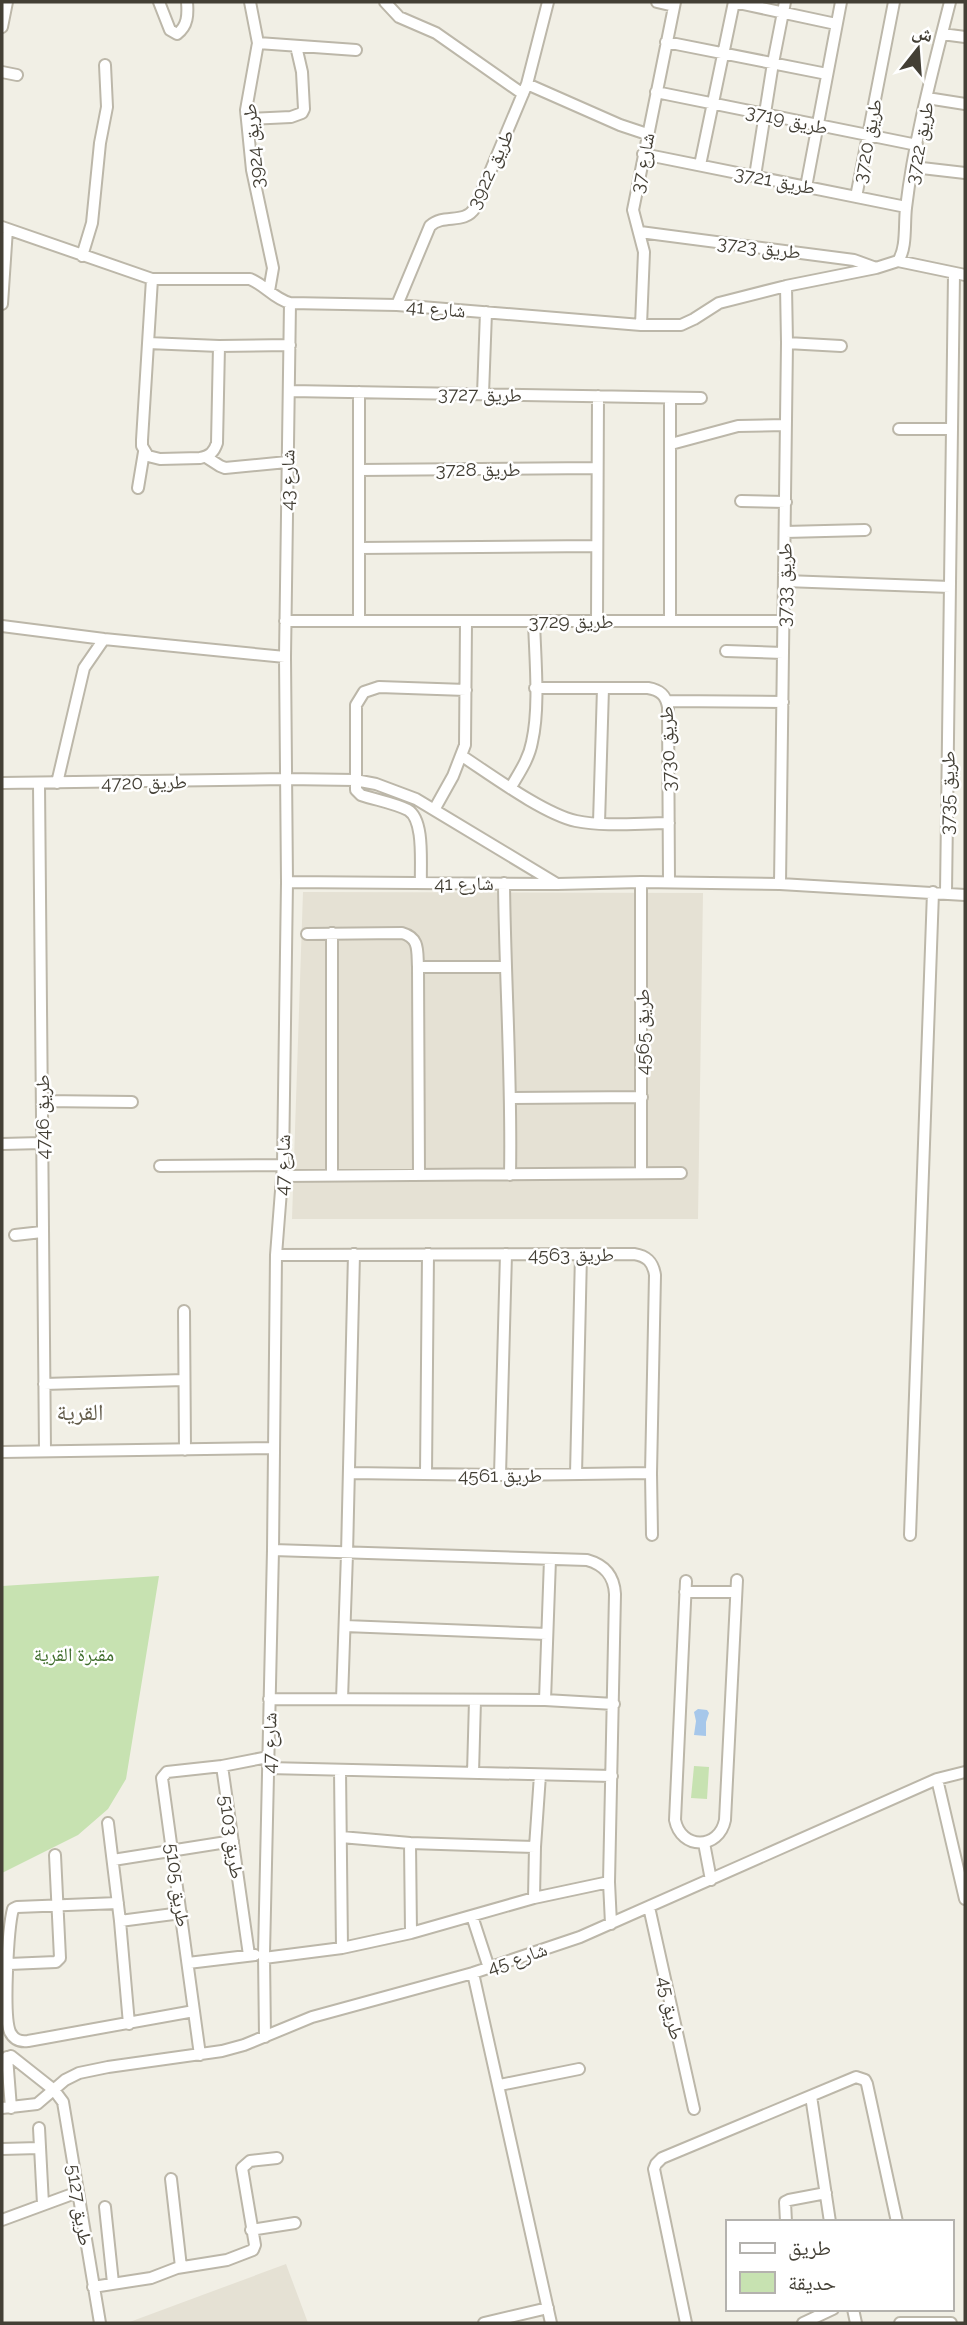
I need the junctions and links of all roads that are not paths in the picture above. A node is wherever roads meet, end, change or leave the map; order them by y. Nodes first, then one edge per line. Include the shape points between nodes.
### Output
1 (7, 2) edge
2 (159, 2) edge
3 (187, 2) edge
4 (250, 2) edge
5 (385, 2) edge
6 (548, 2) edge
7 (657, 2) edge
8 (734, 2) edge
9 (841, 2) edge
10 (894, 2) edge
11 (950, 2) edge
12 (675, 4) edge
13 (784, 7) edge
14 (836, 24) junction
15 (2, 27) edge
16 (942, 34) junction
17 (965, 37) edge
18 (666, 42) junction
19 (258, 43) junction
20 (296, 46) junction
21 (356, 50) dead end
22 (723, 53) junction
23 (772, 63) junction
24 (105, 65) dead end
25 (2, 72) edge
26 (827, 74) junction
27 (17, 75) dead end
28 (525, 89) junction
29 (656, 92) junction
30 (927, 98) junction
31 (712, 104) junction
32 (965, 104) edge
33 (764, 114) junction
34 (247, 119) junction
35 (818, 125) junction
36 (647, 134) junction
37 (868, 135) junction
38 (918, 145) junction
39 (643, 154) junction
40 (700, 165) junction
41 (913, 167) junction
42 (965, 173) edge
43 (755, 176) junction
44 (806, 187) junction
45 (856, 197) junction
46 (906, 207) junction
47 (4, 228) edge
48 (639, 232) junction
49 (82, 256) junction
50 (898, 261) junction
51 (4, 266) edge
52 (876, 268) junction
53 (960, 274) edge
54 (152, 279) junction
55 (786, 286) junction
56 (269, 291) junction
57 (290, 303) junction
58 (2, 304) edge
59 (397, 305) junction
60 (486, 312) junction
61 (641, 325) junction
62 (148, 343) junction
63 (787, 343) junction
64 (290, 345) junction
65 (219, 346) junction
66 (841, 346) dead end
67 (290, 391) junction
68 (359, 392) junction
69 (483, 394) junction
70 (598, 396) junction
71 (670, 398) junction
72 (701, 398) dead end
73 (952, 405) junction
74 (965, 405) edge
75 (786, 425) junction
76 (899, 429) dead end
77 (952, 433) junction
78 (965, 438) edge
79 (671, 444) junction
80 (144, 452) junction
81 (206, 457) junction
82 (287, 462) junction
83 (597, 468) junction
84 (359, 470) junction
85 (138, 488) dead end
86 (741, 501) dead end
87 (786, 502) junction
88 (865, 530) dead end
89 (785, 532) junction
90 (596, 546) junction
91 (359, 548) junction
92 (785, 581) junction
93 (950, 587) junction
94 (285, 621) junction
95 (359, 621) junction
96 (466, 621) junction
97 (534, 621) junction
98 (597, 621) junction
99 (670, 621) junction
100 (784, 621) junction
101 (2, 626) edge
102 (104, 639) junction
103 (726, 651) dead end
104 (783, 653) junction
105 (285, 657) junction
106 (535, 688) junction
107 (603, 688) junction
108 (466, 690) junction
109 (667, 701) junction
110 (783, 702) junction
111 (462, 756) junction
112 (286, 779) junction
113 (355, 780) junction
114 (2, 783) edge
115 (39, 783) junction
116 (57, 783) junction
117 (511, 787) junction
118 (434, 810) junction
119 (599, 823) junction
120 (669, 824) junction
121 (669, 881) junction
122 (287, 882) junction
123 (421, 883) junction
124 (504, 883) junction
125 (557, 884) junction
126 (780, 884) junction
127 (641, 886) junction
128 (933, 892) junction
129 (946, 894) junction
130 (965, 895) edge
131 (332, 933) junction
132 (307, 934) dead end
133 (418, 967) junction
134 (505, 967) junction
135 (642, 1097) junction
136 (511, 1098) junction
137 (42, 1101) junction
138 (132, 1102) dead end
139 (42, 1143) junction
140 (2, 1144) edge
141 (160, 1166) dead end
142 (283, 1170) junction
143 (641, 1173) junction
144 (681, 1173) dead end
145 (332, 1175) junction
146 (419, 1175) junction
147 (510, 1175) junction
148 (42, 1231) junction
149 (15, 1235) dead end
150 (354, 1254) junction
151 (428, 1254) junction
152 (506, 1254) junction
153 (581, 1254) junction
154 (276, 1255) junction
155 (184, 1311) dead end
156 (184, 1380) junction
157 (44, 1384) junction
158 (275, 1448) junction
159 (185, 1450) junction
160 (45, 1451) junction
161 (2, 1452) edge
162 (651, 1473) junction
163 (349, 1474) junction
164 (426, 1474) junction
165 (576, 1474) junction
166 (500, 1475) junction
167 (652, 1535) dead end
168 (910, 1535) dead end
169 (273, 1550) junction
170 (347, 1554) junction
171 (550, 1559) junction
172 (345, 1626) junction
173 (547, 1634) junction
174 (270, 1699) junction
175 (342, 1699) junction
176 (475, 1700) junction
177 (545, 1700) junction
178 (614, 1704) junction
179 (268, 1763) junction
180 (222, 1766) junction
181 (340, 1770) junction
182 (965, 1772) edge
183 (472, 1773) junction
184 (540, 1775) junction
185 (612, 1776) junction
186 (937, 1779) junction
187 (107, 1823) dead end
188 (341, 1837) junction
189 (233, 1841) junction
190 (410, 1843) junction
191 (704, 1843) junction
192 (535, 1847) junction
193 (173, 1850) junction
194 (55, 1855) dead end
195 (113, 1860) junction
196 (961, 1860) edge
197 (711, 1880) junction
198 (609, 1882) junction
199 (534, 1898) junction
200 (965, 1899) edge
201 (118, 1903) junction
202 (58, 1905) junction
203 (649, 1908) junction
204 (181, 1913) junction
205 (472, 1916) junction
206 (120, 1921) junction
207 (611, 1924) junction
208 (411, 1933) junction
209 (342, 1948) junction
210 (249, 1955) junction
211 (264, 1956) junction
212 (188, 1963) junction
213 (9, 1964) junction
214 (489, 1968) junction
215 (473, 1973) junction
216 (194, 2011) junction
217 (5, 2015) edge
218 (129, 2024) junction
219 (265, 2037) junction
220 (22, 2042) junction
221 (6, 2056) edge
222 (200, 2056) junction
223 (579, 2069) dead end
224 (500, 2085) junction
225 (54, 2090) junction
226 (811, 2096) junction
227 (6, 2108) edge
228 (694, 2109) dead end
229 (39, 2128) dead end
230 (39, 2148) junction
231 (2, 2149) edge
232 (277, 2158) dead end
233 (171, 2179) dead end
234 (78, 2192) junction
235 (826, 2193) junction
236 (43, 2204) junction
237 (105, 2207) dead end
238 (2, 2220) edge
239 (786, 2220) edge
240 (831, 2220) edge
241 (897, 2220) edge
242 (295, 2223) dead end
243 (251, 2230) junction
244 (181, 2267) junction
245 (113, 2283) junction
246 (93, 2287) junction
247 (548, 2308) junction
248 (827, 2311) edge
249 (810, 2317) edge
250 (100, 2323) edge
251 (484, 2323) edge
252 (551, 2323) edge
253 (686, 2323) edge
254 (900, 2323) edge
255 (951, 2323) edge

1 - 15 street
2 - 3 street via 170,30 177,34 187,20
4 - 19 street, طريق 3924
5 - 28 street via 399,17 436,33
6 - 28 street, طريق 3922
7 - 12 street
8 - 13 street
8 - 22 street
9 - 14 street
10 - 37 street, طريق 3720
11 - 16 street, طريق 3722
12 - 18 street, شارع 37
13 - 14 street
13 - 23 street
14 - 26 street
16 - 17 street
16 - 30 street, طريق 3722
18 - 22 street
18 - 29 street, شارع 37
19 - 20 street
19 - 34 street, طريق 3924
20 - 21 street
20 - 34 street via 302,72 302,113
22 - 23 street
22 - 31 street
23 - 26 street
23 - 33 street
24 - 49 street via 107,107 92,223
25 - 27 street
26 - 35 street
28 - 36 street
28 - 59 street, طريق 3922 via 472,212 430,226
29 - 31 street, طريق 3719
29 - 36 street, شارع 37
30 - 32 street
30 - 38 street, طريق 3722
31 - 33 street, طريق 3719
31 - 40 street
33 - 35 street, طريق 3719
33 - 43 street
34 - 56 street, طريق 3924 via 252,170 273,268
35 - 37 street, طريق 3719
35 - 44 street
36 - 39 street, شارع 37
37 - 38 street, طريق 3719
37 - 45 street, طريق 3720
38 - 41 street, طريق 3722
39 - 40 street, طريق 3721
39 - 48 street, شارع 37 via 633,210
40 - 43 street, طريق 3721
41 - 42 street
41 - 46 street, طريق 3722
43 - 44 street, طريق 3721
44 - 45 street, طريق 3721
45 - 46 street, طريق 3721
46 - 50 street, طريق 3722
47 - 49 street, شارع 41
47 - 51 street
48 - 52 street, طريق 3723 via 854,260
48 - 61 street, شارع 37 via 644,252
49 - 54 street, شارع 41
50 - 52 street
50 - 53 street
51 - 58 street
52 - 55 street, شارع 41
53 - 73 street, طريق 3735
54 - 56 street, شارع 41 via 243,278
54 - 62 street
55 - 61 street, شارع 41 via 719,303 681,325
55 - 63 street, طريق 3733
56 - 57 street, شارع 41
57 - 59 street, شارع 41
57 - 64 street, شارع 43
59 - 60 street, شارع 41
60 - 61 street, شارع 41
60 - 69 street
62 - 65 street
62 - 80 street
63 - 66 street
63 - 75 street, طريق 3733
64 - 65 street
64 - 67 street, شارع 43
65 - 81 street via 217,443
67 - 68 street, طريق 3727
67 - 82 street, شارع 43
68 - 69 street, طريق 3727
68 - 84 street
69 - 70 street, طريق 3727
70 - 71 street, طريق 3727
70 - 83 street
71 - 72 street, طريق 3727
71 - 79 street
73 - 74 street
73 - 77 street, طريق 3735
75 - 79 street via 738,426
75 - 87 street, طريق 3733
76 - 77 street
77 - 78 street
77 - 93 street, طريق 3735
79 - 99 street
80 - 81 street via 154,459
80 - 85 street
81 - 82 street via 225,468
82 - 94 street, شارع 43
83 - 84 street, طريق 3728
83 - 90 street
84 - 91 street
86 - 87 street
87 - 89 street, طريق 3733
88 - 89 street
89 - 92 street, طريق 3733
90 - 91 street
90 - 98 street
91 - 95 street
92 - 93 street
92 - 100 street, طريق 3733
93 - 129 street, طريق 3735
94 - 95 street, طريق 3729
94 - 105 street, شارع 43
95 - 96 street, طريق 3729
96 - 97 street, طريق 3729
96 - 108 street
97 - 98 street, طريق 3729
97 - 106 street
98 - 99 street, طريق 3729
99 - 100 street, طريق 3729
100 - 104 street, طريق 3733
101 - 102 street
102 - 105 street
102 - 116 street via 84,668
103 - 104 street
104 - 110 street, طريق 3733
105 - 112 street, شارع 43
106 - 107 street, طريق 3730
106 - 117 street via 533,742
107 - 109 street, طريق 3730 via 654,689
107 - 119 street
108 - 111 street
108 - 113 street via 379,687 364,692 356,705
109 - 110 street
109 - 120 street, طريق 3730
110 - 126 street, طريق 3733
111 - 117 street
111 - 118 street
112 - 113 street, طريق 4720
112 - 116 street, طريق 4720
112 - 122 street, شارع 43
113 - 118 street, طريق 4720 via 397,790
113 - 123 street via 361,795 403,808 417,819
114 - 115 street, طريق 4720
115 - 116 street, طريق 4720
115 - 137 street, طريق 4746
117 - 119 street via 560,816
118 - 125 street, طريق 4720
119 - 120 street
120 - 121 street, طريق 3730
121 - 126 street, شارع 41
121 - 127 street, شارع 41
122 - 123 street, شارع 41
122 - 142 street, شارع 47
123 - 124 street, شارع 41
124 - 125 street, شارع 41
124 - 134 street
125 - 127 street, شارع 41
126 - 128 street, شارع 41
127 - 135 street, طريق 4565
128 - 129 street, شارع 41
128 - 168 street
129 - 130 street, شارع 41
131 - 132 street
131 - 133 street via 411,935 417,945
131 - 145 street
133 - 134 street
133 - 146 street
134 - 136 street
135 - 136 street
135 - 143 street, طريق 4565
136 - 147 street
137 - 138 street
137 - 139 street, طريق 4746
139 - 140 street
139 - 148 street, طريق 4746
141 - 142 street
142 - 145 street
142 - 154 street, شارع 47
143 - 144 street
143 - 147 street
145 - 146 street
146 - 147 street
148 - 149 street
148 - 157 street, طريق 4746
150 - 151 street, طريق 4563
150 - 154 street, طريق 4563
150 - 163 street
151 - 152 street, طريق 4563
151 - 164 street
152 - 153 street, طريق 4563
152 - 166 street
153 - 162 street, طريق 4563 via 642,1255 654,1267
153 - 165 street
154 - 158 street, شارع 47
155 - 156 street
156 - 157 street
156 - 159 street
157 - 160 street, طريق 4746
158 - 159 street
158 - 169 street, شارع 47
159 - 160 street
160 - 161 street
162 - 165 street, طريق 4561
162 - 167 street, طريق 4563
163 - 164 street, طريق 4561
163 - 170 street
164 - 166 street, طريق 4561
165 - 166 street, طريق 4561
169 - 170 street
169 - 174 street, شارع 47
170 - 171 street
170 - 172 street
171 - 173 street
171 - 178 street via 594,1562 612,1578
172 - 173 street
172 - 175 street
173 - 177 street
174 - 175 street
174 - 179 street, شارع 47
175 - 176 street
176 - 177 street
176 - 183 street
177 - 178 street
178 - 185 street
179 - 180 street
179 - 181 street
179 - 211 street, شارع 47
180 - 189 street, طريق 5103
180 - 193 street, طريق 5105 via 163,1774
181 - 183 street
181 - 188 street
182 - 186 street, شارع 45
183 - 184 street
184 - 185 street
184 - 192 street
185 - 198 street
186 - 196 street
186 - 197 street, شارع 45
187 - 195 street
188 - 190 street
188 - 209 street
189 - 193 street
189 - 210 street, طريق 5103
190 - 192 street
190 - 208 street
191 - 191 street via 684,1838 675,1820 685,1587 736,1586 725,1820 721,1833
191 - 197 street
192 - 199 street
193 - 195 street
193 - 204 street, طريق 5105
194 - 202 street
195 - 201 street
196 - 200 street
197 - 203 street, شارع 45
198 - 199 street
198 - 207 street
199 - 205 street
201 - 202 street
201 - 206 street
202 - 213 street via 13,1909
202 - 213 street via 59,1961
203 - 207 street, شارع 45
203 - 228 street, طريق 45
204 - 206 street
204 - 212 street, طريق 5105
205 - 208 street
205 - 214 street
206 - 218 street
207 - 214 street, شارع 45
208 - 209 street
209 - 211 street
210 - 211 street
210 - 212 street
211 - 219 street, شارع 47
212 - 216 street, طريق 5105
213 - 217 street
214 - 215 street, شارع 45
215 - 219 street, شارع 45 via 312,2017
215 - 224 street
216 - 218 street
216 - 222 street, طريق 5105
217 - 220 street via 12,2035
218 - 220 street
219 - 222 street, شارع 45
220 - 221 street
221 - 225 street
221 - 227 street
222 - 225 street, شارع 45 via 79,2073
223 - 224 street
224 - 247 street
225 - 227 street, شارع 45 via 37,2104
225 - 234 street, طريق 5127 via 63,2102
226 - 235 street
226 - 241 street via 856,2077 864,2080
226 - 253 street via 656,2164
229 - 230 street
230 - 231 street
230 - 236 street
232 - 243 street via 250,2161 242,2168
233 - 244 street
234 - 236 street
234 - 246 street, طريق 5127
235 - 239 street via 785,2202
235 - 240 street
236 - 238 street
237 - 245 street
242 - 243 street
243 - 244 street via 253,2250 227,2260
244 - 245 street via 151,2278
245 - 246 street
246 - 250 street, طريق 5127
247 - 251 street
247 - 252 street
248 - 249 street
254 - 255 street

